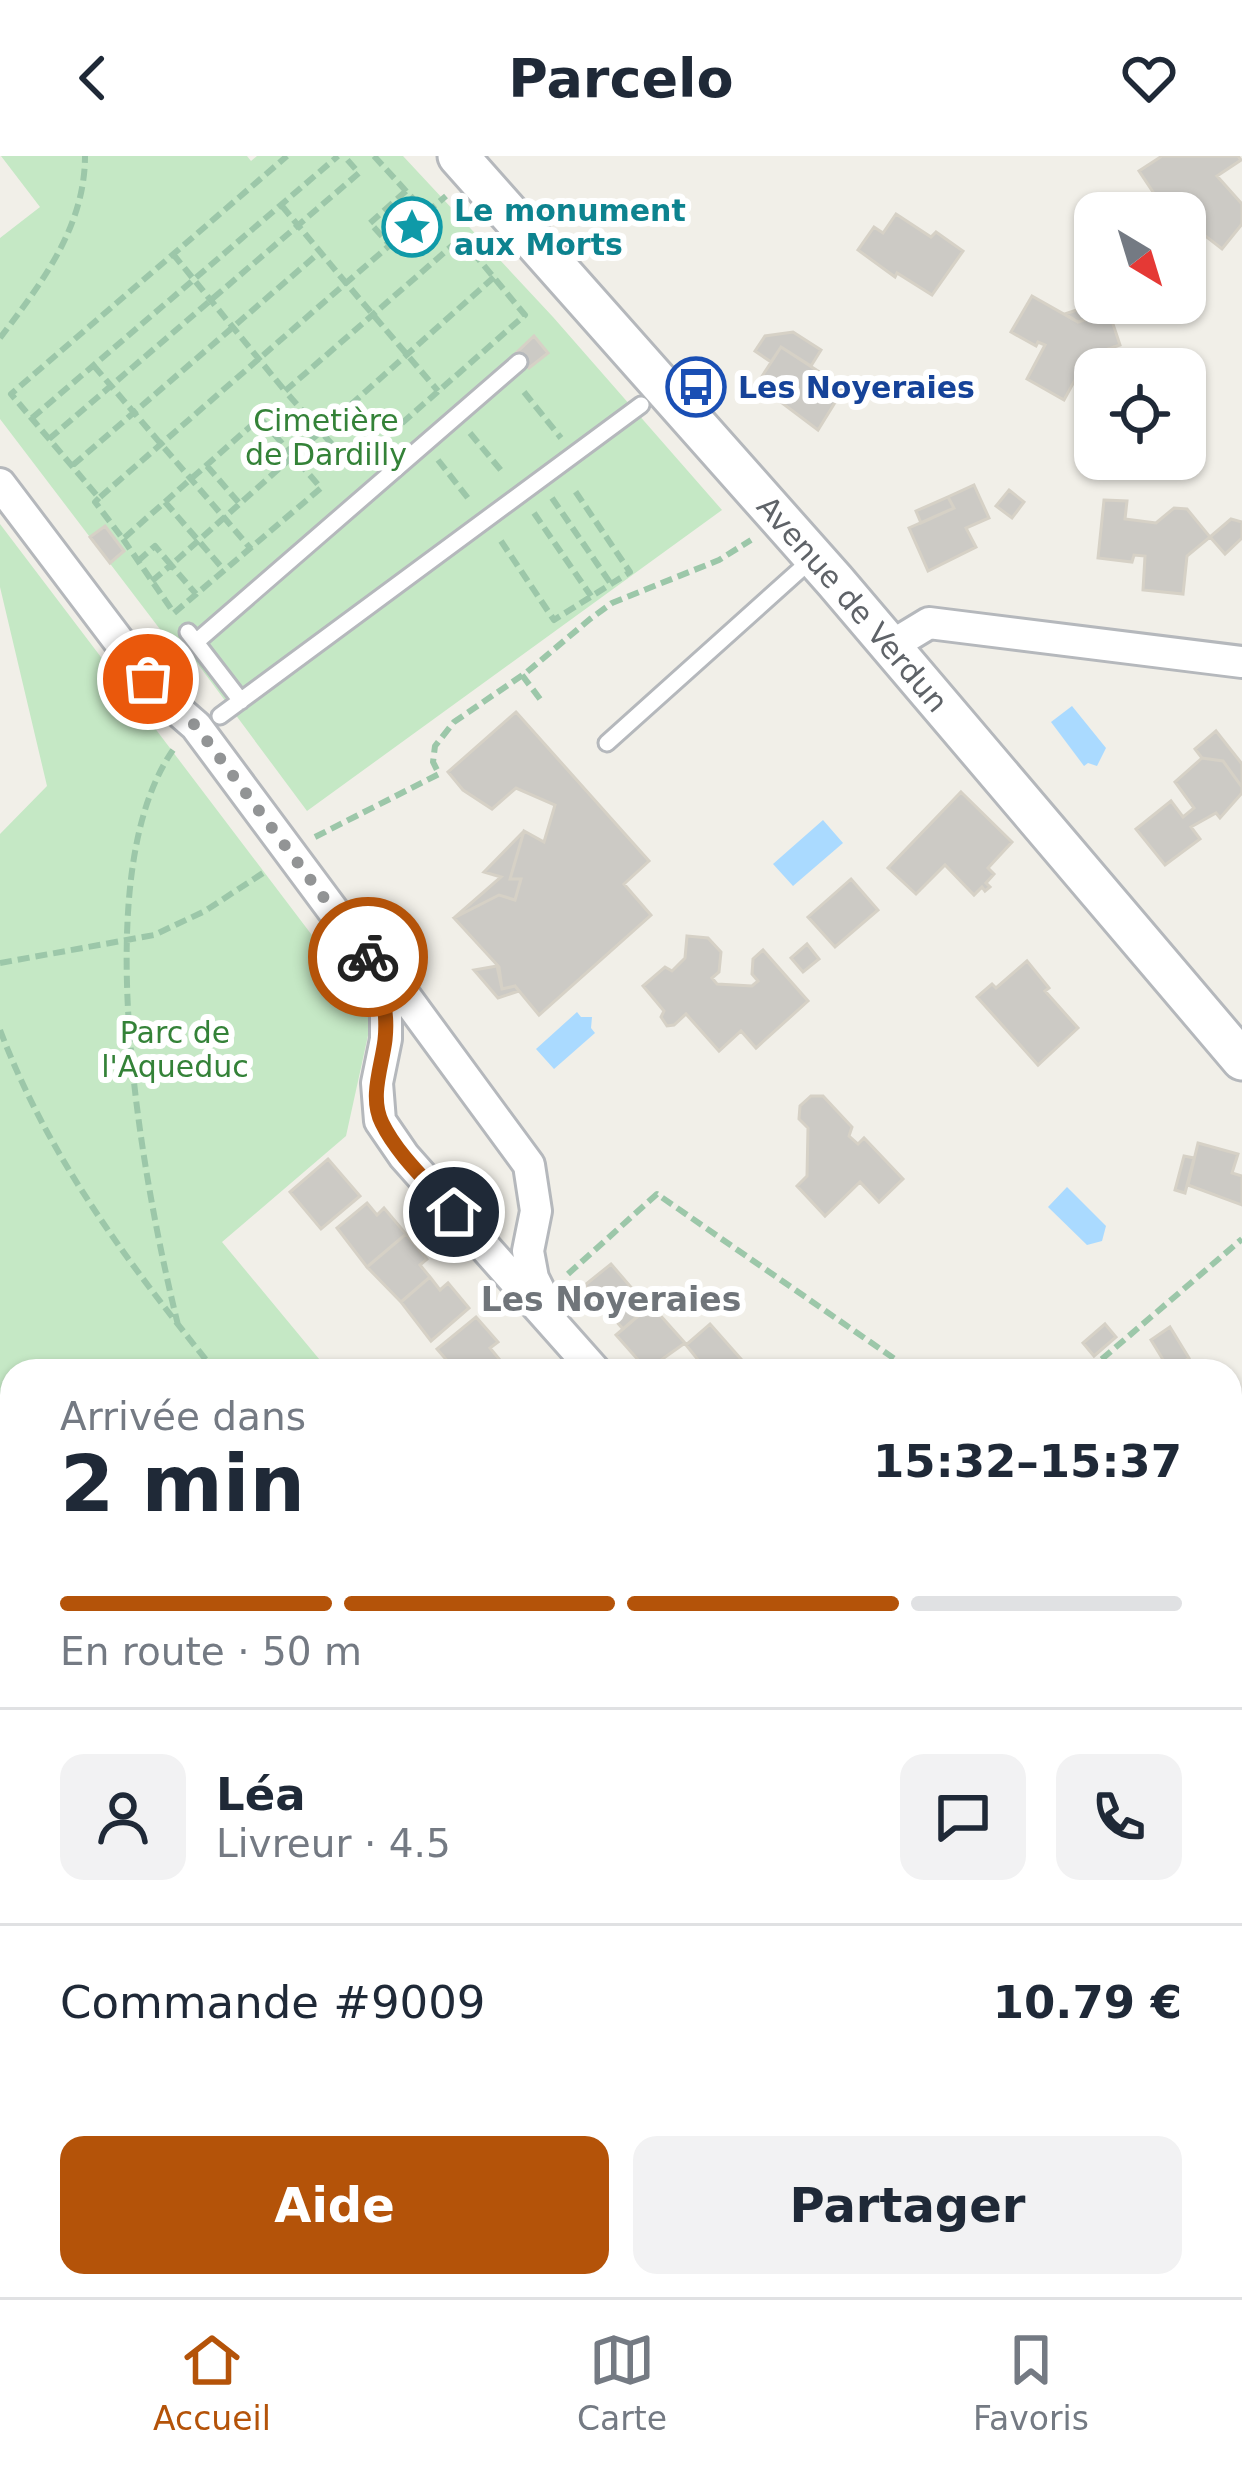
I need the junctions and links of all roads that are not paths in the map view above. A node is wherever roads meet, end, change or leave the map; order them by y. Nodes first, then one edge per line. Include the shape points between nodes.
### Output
1 (453, 175) edge
2 (513, 367) road end
3 (641, 405) dead end
4 (0, 484) edge
5 (814, 557) junction
6 (891, 646) junction
7 (1242, 662) edge
8 (241, 701) junction
9 (220, 716) dead end
10 (607, 743) dead end
11 (322, 892) junction
12 (435, 1035) junction
13 (386, 1039) junction
14 (1242, 1060) edge
15 (534, 1226) junction
16 (479, 1240) junction
17 (560, 1330) junction
18 (585, 1359) edge

1 - 5 street, Avenue de Verdun
2 - 8 lane via 192,637
3 - 8 lane
4 - 11 street via 158,694 196,726
5 - 6 street, Avenue de Verdun
5 - 10 lane
6 - 7 street via 929,623
6 - 14 street, Avenue de Verdun
8 - 9 lane
11 - 12 street
11 - 13 street via 373,963
12 - 13 street via 412,1030
12 - 15 street via 529,1165
13 - 16 street via 380,1120
15 - 16 street
15 - 17 street via 533,1277
16 - 17 street
17 - 18 street

